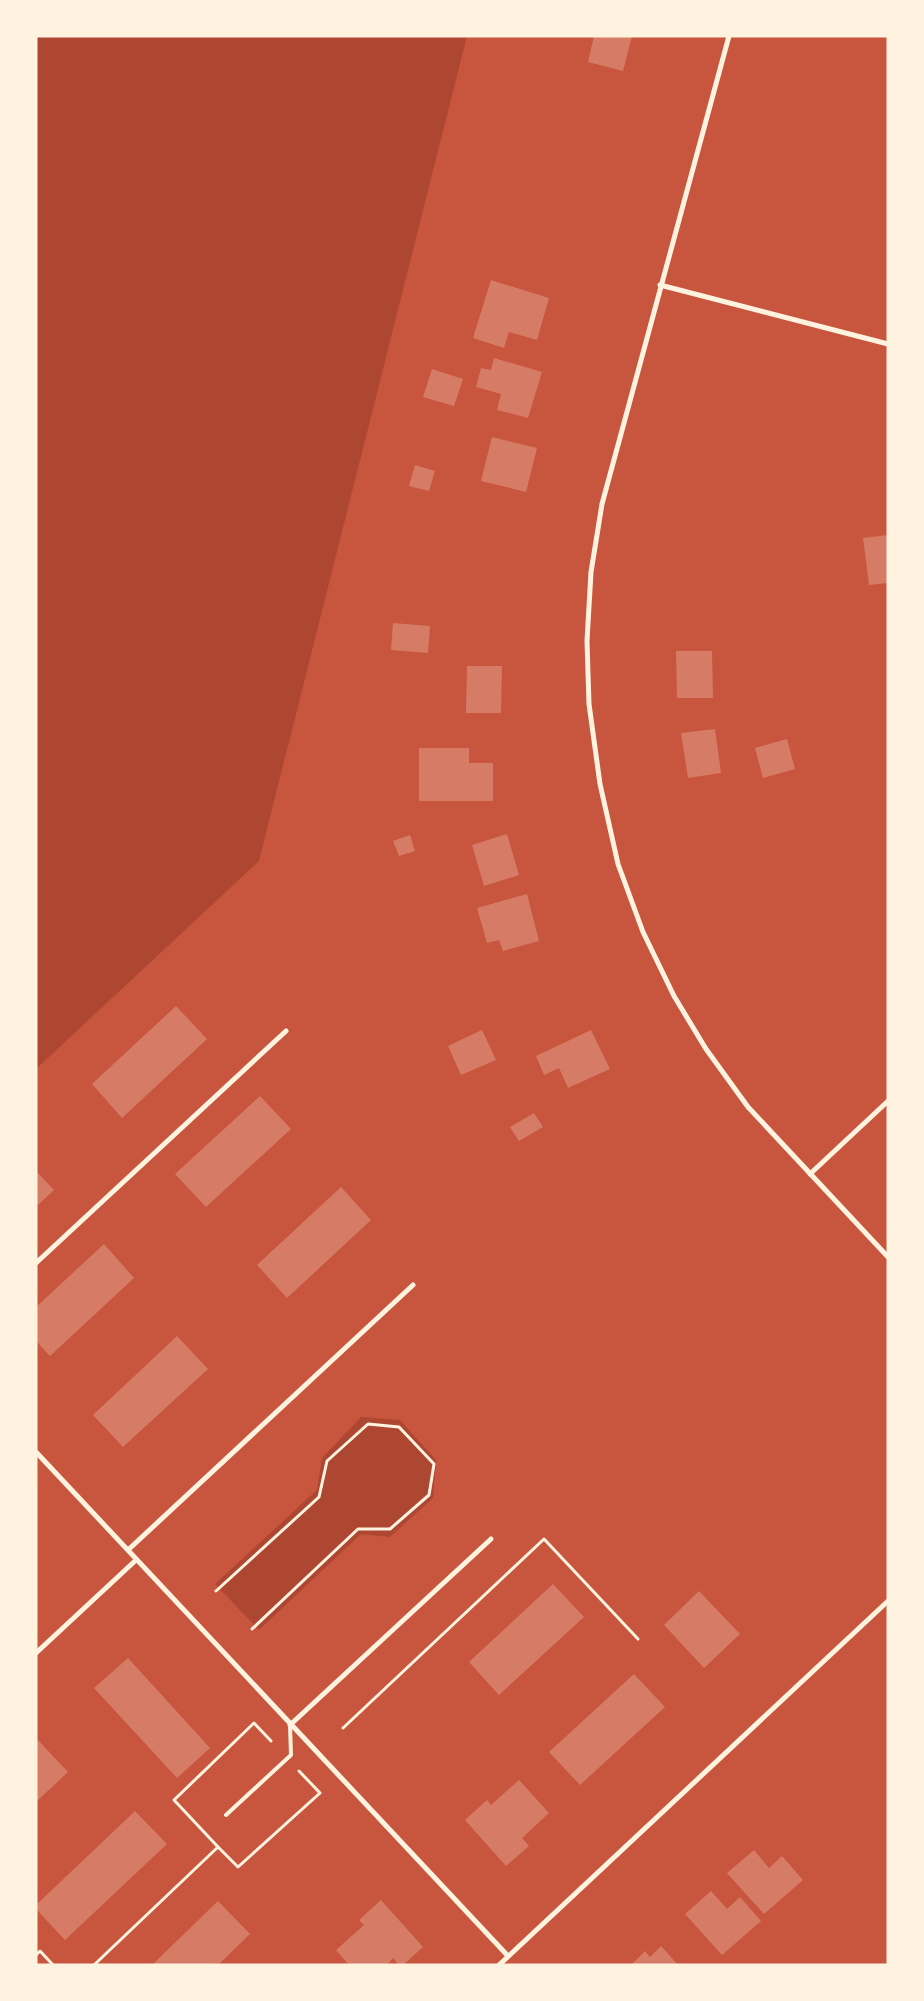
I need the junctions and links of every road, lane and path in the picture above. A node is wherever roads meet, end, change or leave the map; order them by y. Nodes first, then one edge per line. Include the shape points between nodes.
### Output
1 (729, 36) edge
2 (660, 285) junction
3 (888, 344) edge
4 (286, 1031) dead end
5 (888, 1101) edge
6 (810, 1174) junction
7 (888, 1258) edge
8 (36, 1263) edge
9 (413, 1285) dead end
10 (36, 1452) edge
11 (491, 1539) dead end
12 (128, 1550) junction
13 (136, 1560) junction
14 (216, 1591) dead end
15 (888, 1601) edge
16 (252, 1629) dead end
17 (638, 1639) dead end
18 (36, 1653) edge
19 (290, 1725) junction
20 (343, 1728) dead end
21 (287, 1759) junction
22 (226, 1815) dead end
23 (218, 1847) junction
24 (36, 1955) edge
25 (508, 1956) junction
26 (53, 1965) edge
27 (94, 1965) edge
28 (498, 1965) edge

1 - 2 street
2 - 3 street
2 - 6 street via 602,504 591,572 587,641 589,704 600,784 618,864 643,932 674,996 706,1049 748,1107
4 - 8 street
5 - 6 street
6 - 7 street
9 - 12 street
10 - 12 street
11 - 19 street
12 - 13 street
13 - 18 street
13 - 19 street
14 - 16 path via 319,1496 327,1461 368,1424 399,1427 434,1464 430,1495 390,1529 358,1529
15 - 25 street
17 - 20 path via 544,1539
19 - 21 lane via 291,1755
19 - 25 street
21 - 22 lane
21 - 23 path via 320,1793 238,1867
21 - 23 path via 254,1723 174,1800
23 - 27 path
24 - 26 path via 40,1951
25 - 28 street

